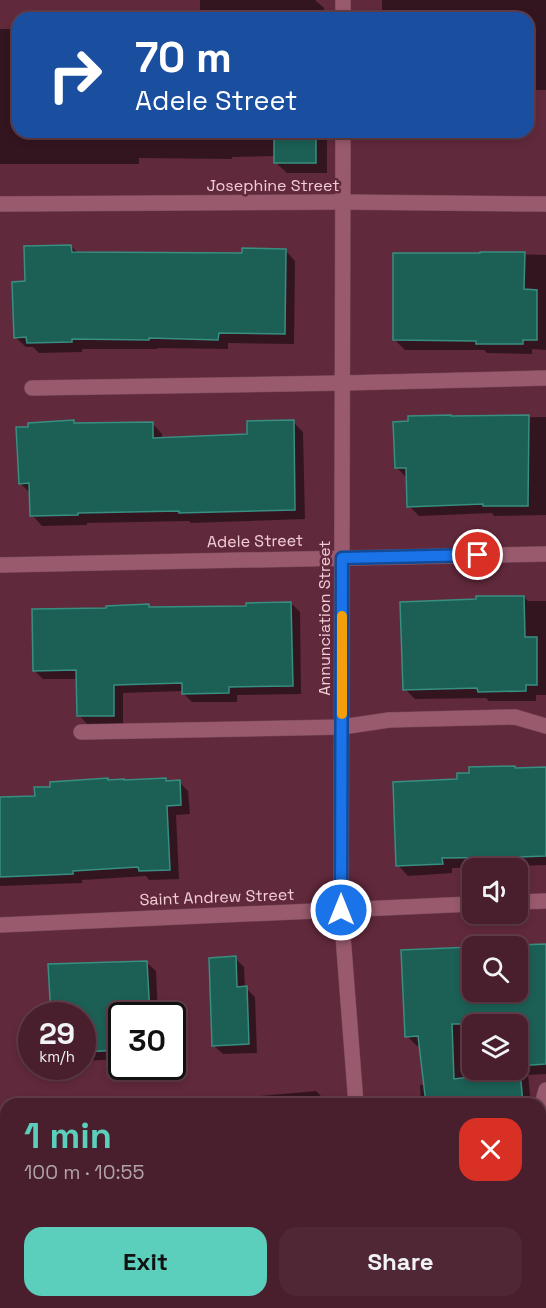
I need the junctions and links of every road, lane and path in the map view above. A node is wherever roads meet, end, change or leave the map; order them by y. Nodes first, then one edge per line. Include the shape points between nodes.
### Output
1 (343, 138) edge
2 (343, 202) junction
3 (0, 204) edge
4 (546, 204) edge
5 (546, 378) edge
6 (342, 383) junction
7 (32, 387) dead end
8 (546, 554) edge
9 (342, 558) junction
10 (0, 565) edge
11 (546, 726) edge
12 (342, 727) junction
13 (81, 732) dead end
14 (546, 901) edge
15 (528, 902) edge
16 (462, 904) edge
17 (341, 910) junction
18 (0, 925) edge
19 (356, 1098) edge
20 (546, 1171) edge
21 (546, 1176) edge

1 - 2 street, Annunciation Street
2 - 3 street, Josephine Street
2 - 4 street, Josephine Street
2 - 6 street, Annunciation Street
5 - 6 street
6 - 7 street
6 - 9 street, Annunciation Street
8 - 9 street, Adele Street
9 - 10 street, Adele Street
9 - 12 street, Annunciation Street
11 - 12 street via 515,717 389,720
12 - 13 street
12 - 17 street, Annunciation Street
14 - 15 street
16 - 17 street, Saint Andrew Street
17 - 18 street, Saint Andrew Street
17 - 19 street, Annunciation Street
20 - 21 street

